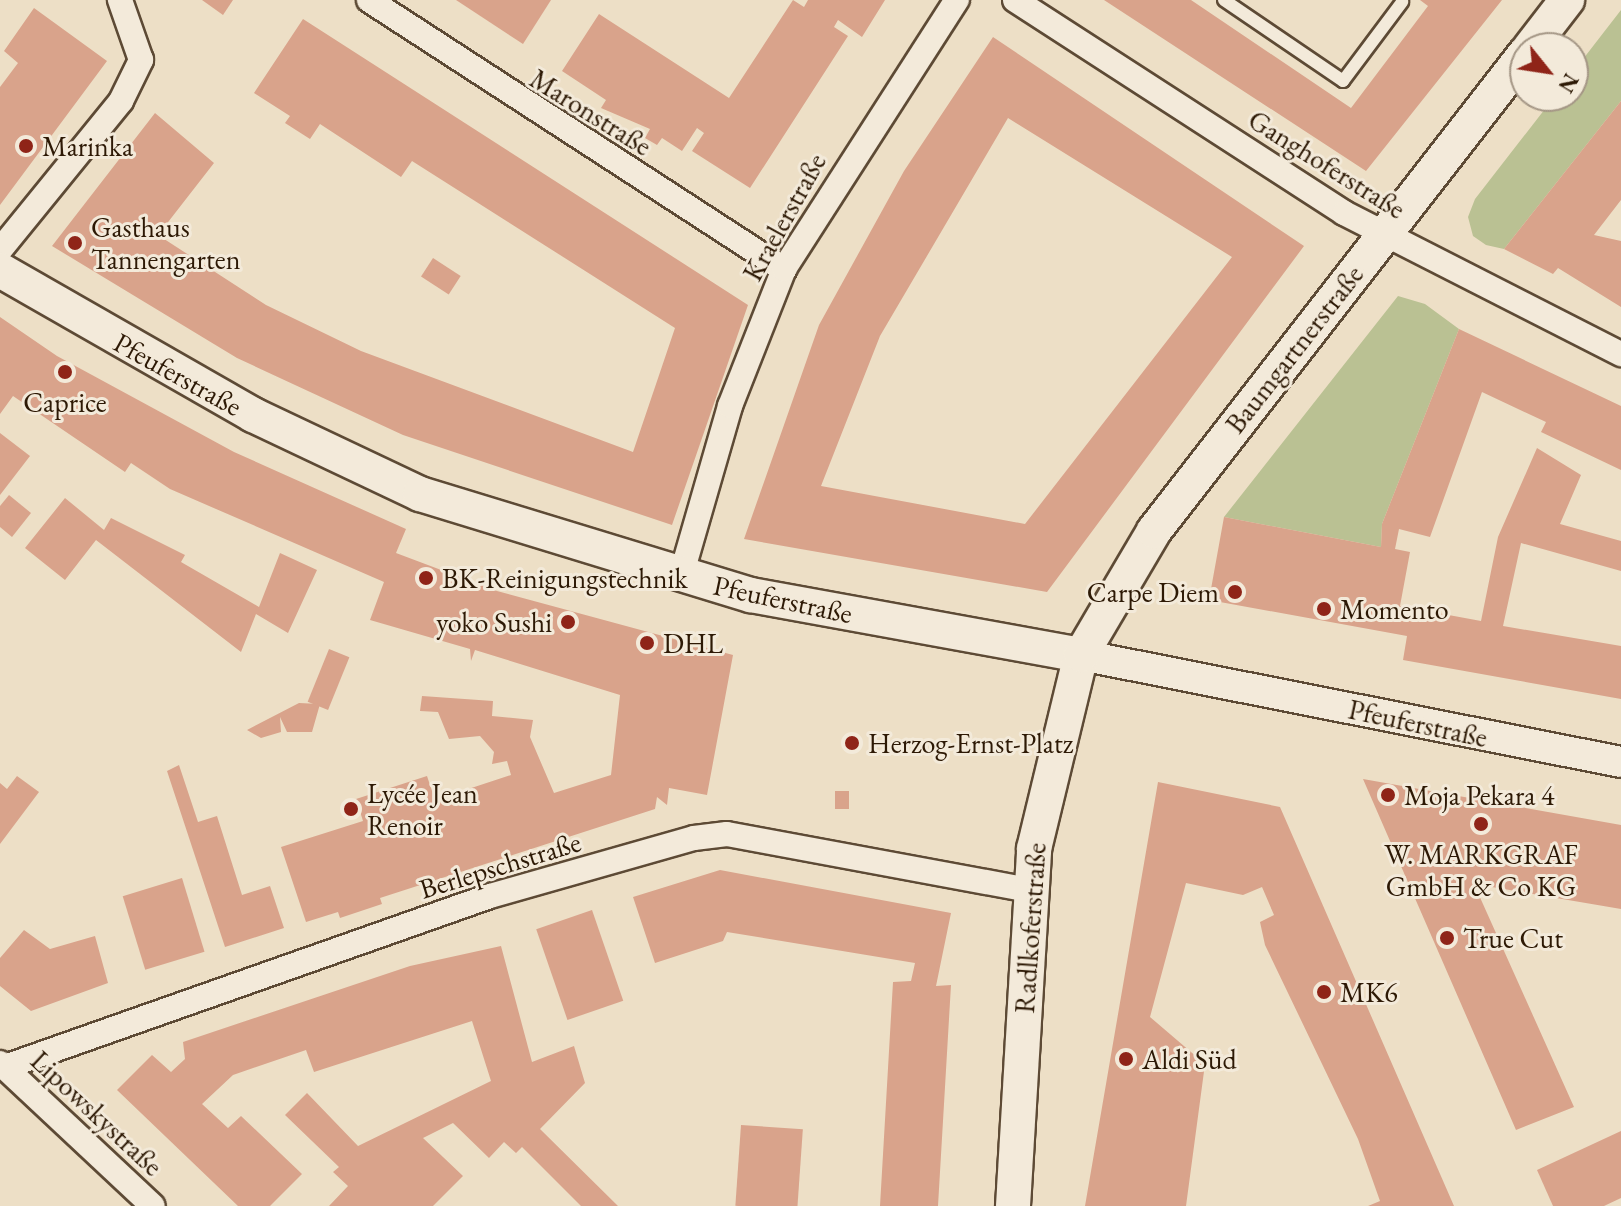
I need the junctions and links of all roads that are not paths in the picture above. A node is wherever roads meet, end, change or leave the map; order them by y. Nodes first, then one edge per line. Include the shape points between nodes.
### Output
1 (120, 0) edge
2 (369, 0) edge
3 (957, 0) edge
4 (1015, 0) edge
5 (1224, 0) edge
6 (1567, 0) edge
7 (1402, 2) dead end
8 (1542, 32) edge
9 (1509, 74) edge
10 (1382, 235) junction
11 (0, 250) edge
12 (784, 269) junction
13 (0, 270) edge
14 (1621, 354) edge
15 (681, 576) junction
16 (1081, 655) junction
17 (1621, 762) edge
18 (1029, 890) junction
19 (2, 1065) edge
20 (153, 1206) edge
21 (1013, 1206) edge

1 - 11 street via 141,60 121,101
2 - 12 street, Maronstraße
3 - 12 street, Kraelerstraße
4 - 10 street, Ganghoferstraße
5 - 7 lane via 1343,81
6 - 8 main road
9 - 10 main road, Baumgartnerstraße
10 - 14 street, Ganghoferstraße
10 - 16 main road, Baumgartnerstraße via 1154,531
12 - 15 street, Kraelerstraße via 730,406
13 - 15 main road, Pfeuferstraße via 253,415 420,494
15 - 16 main road, Pfeuferstraße
16 - 17 street, Pfeuferstraße
16 - 18 main road, Radlkoferstraße via 1049,768
18 - 19 street, Berlepschstraße via 727,834 694,838 490,896
18 - 21 main road, Radlkoferstraße
19 - 20 street, Lipowskystraße

